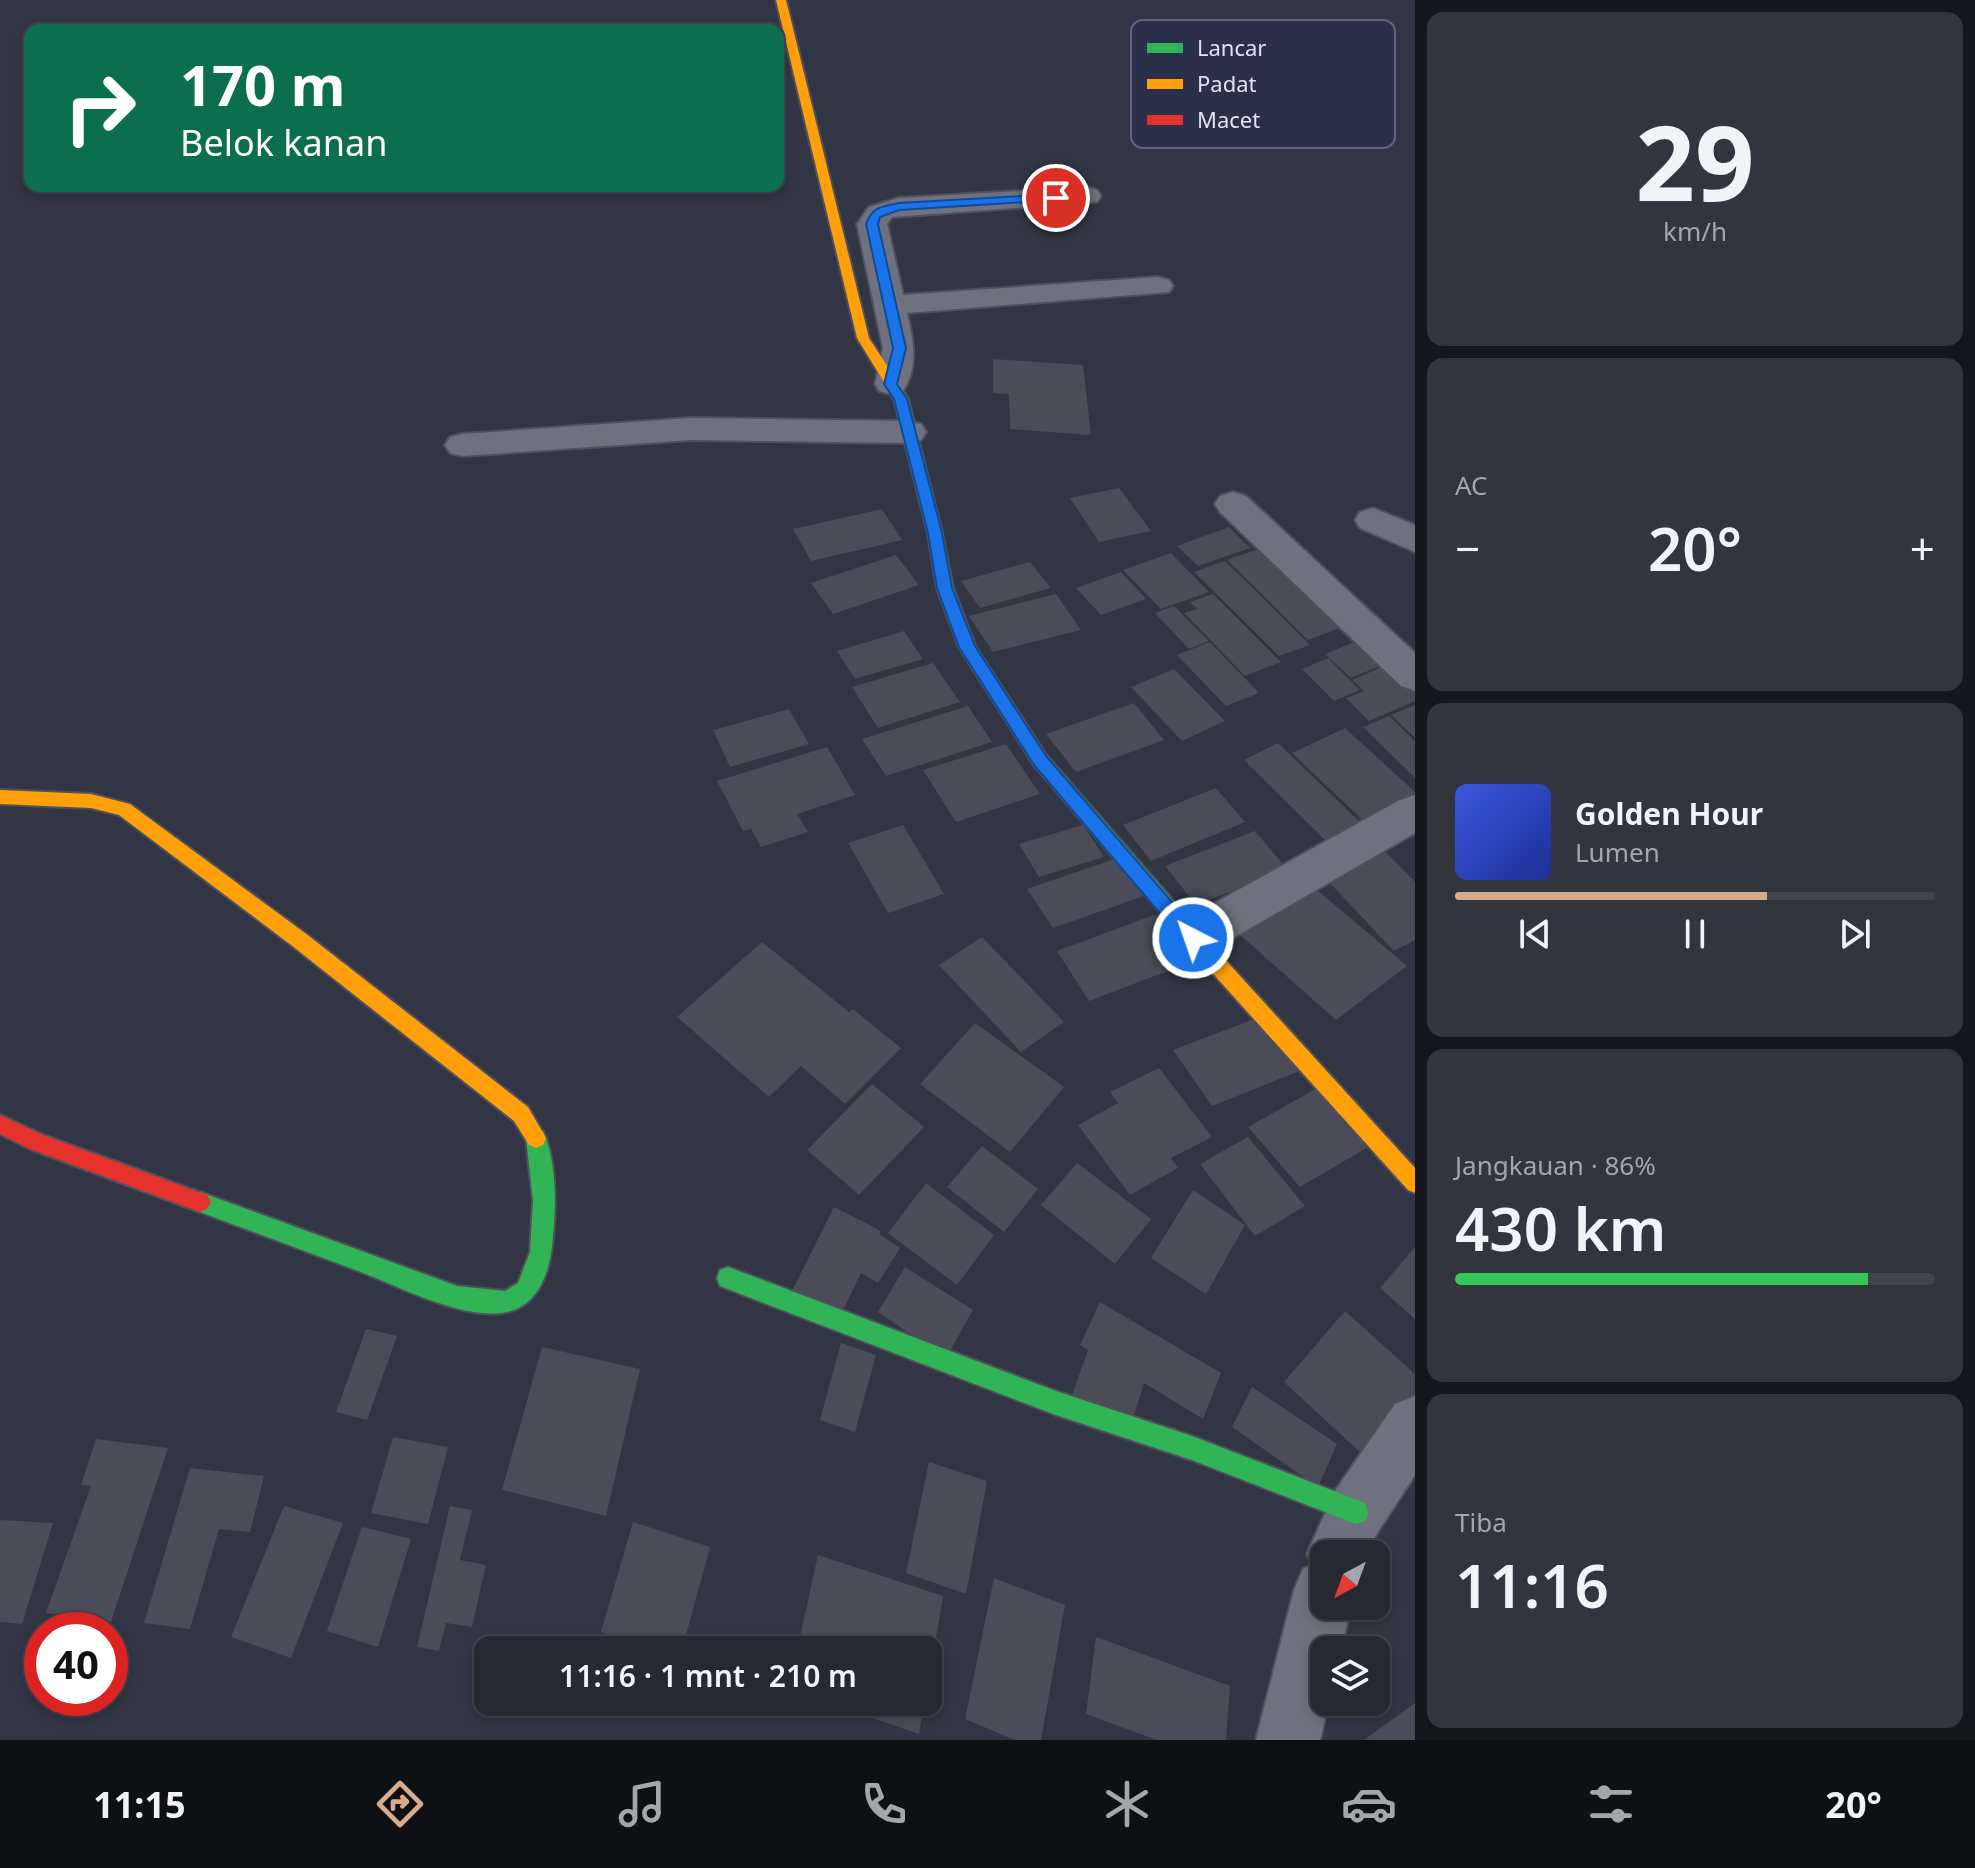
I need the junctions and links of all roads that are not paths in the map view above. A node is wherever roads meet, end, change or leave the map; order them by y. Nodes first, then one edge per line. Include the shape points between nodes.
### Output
1 (781, 0) edge
2 (1087, 196) dead end
3 (1158, 286) dead end
4 (891, 305) junction
5 (891, 384) junction
6 (909, 432) junction
7 (462, 445) dead end
8 (1233, 504) dead end
9 (1373, 520) dead end
10 (1415, 540) edge
11 (1415, 676) edge
12 (0, 797) edge
13 (1415, 812) edge
14 (1193, 938) junction
15 (0, 1124) edge
16 (1415, 1183) edge
17 (728, 1278) dead end
18 (1415, 1424) edge
19 (1349, 1529) edge
20 (1317, 1620) edge
21 (1288, 1740) edge

1 - 5 street via 863,338
2 - 4 street via 883,209 872,224
3 - 4 street
4 - 5 street via 899,348
5 - 6 street via 901,399
6 - 7 street via 691,429
6 - 14 street via 945,588 967,647 1040,760
8 - 11 street
9 - 10 street
12 - 15 street via 91,801 124,809 521,1114 540,1156 543,1248 533,1282 514,1300 457,1297
13 - 14 street
14 - 16 street
17 - 19 street via 1056,1403 1192,1448
18 - 19 street
20 - 21 street

